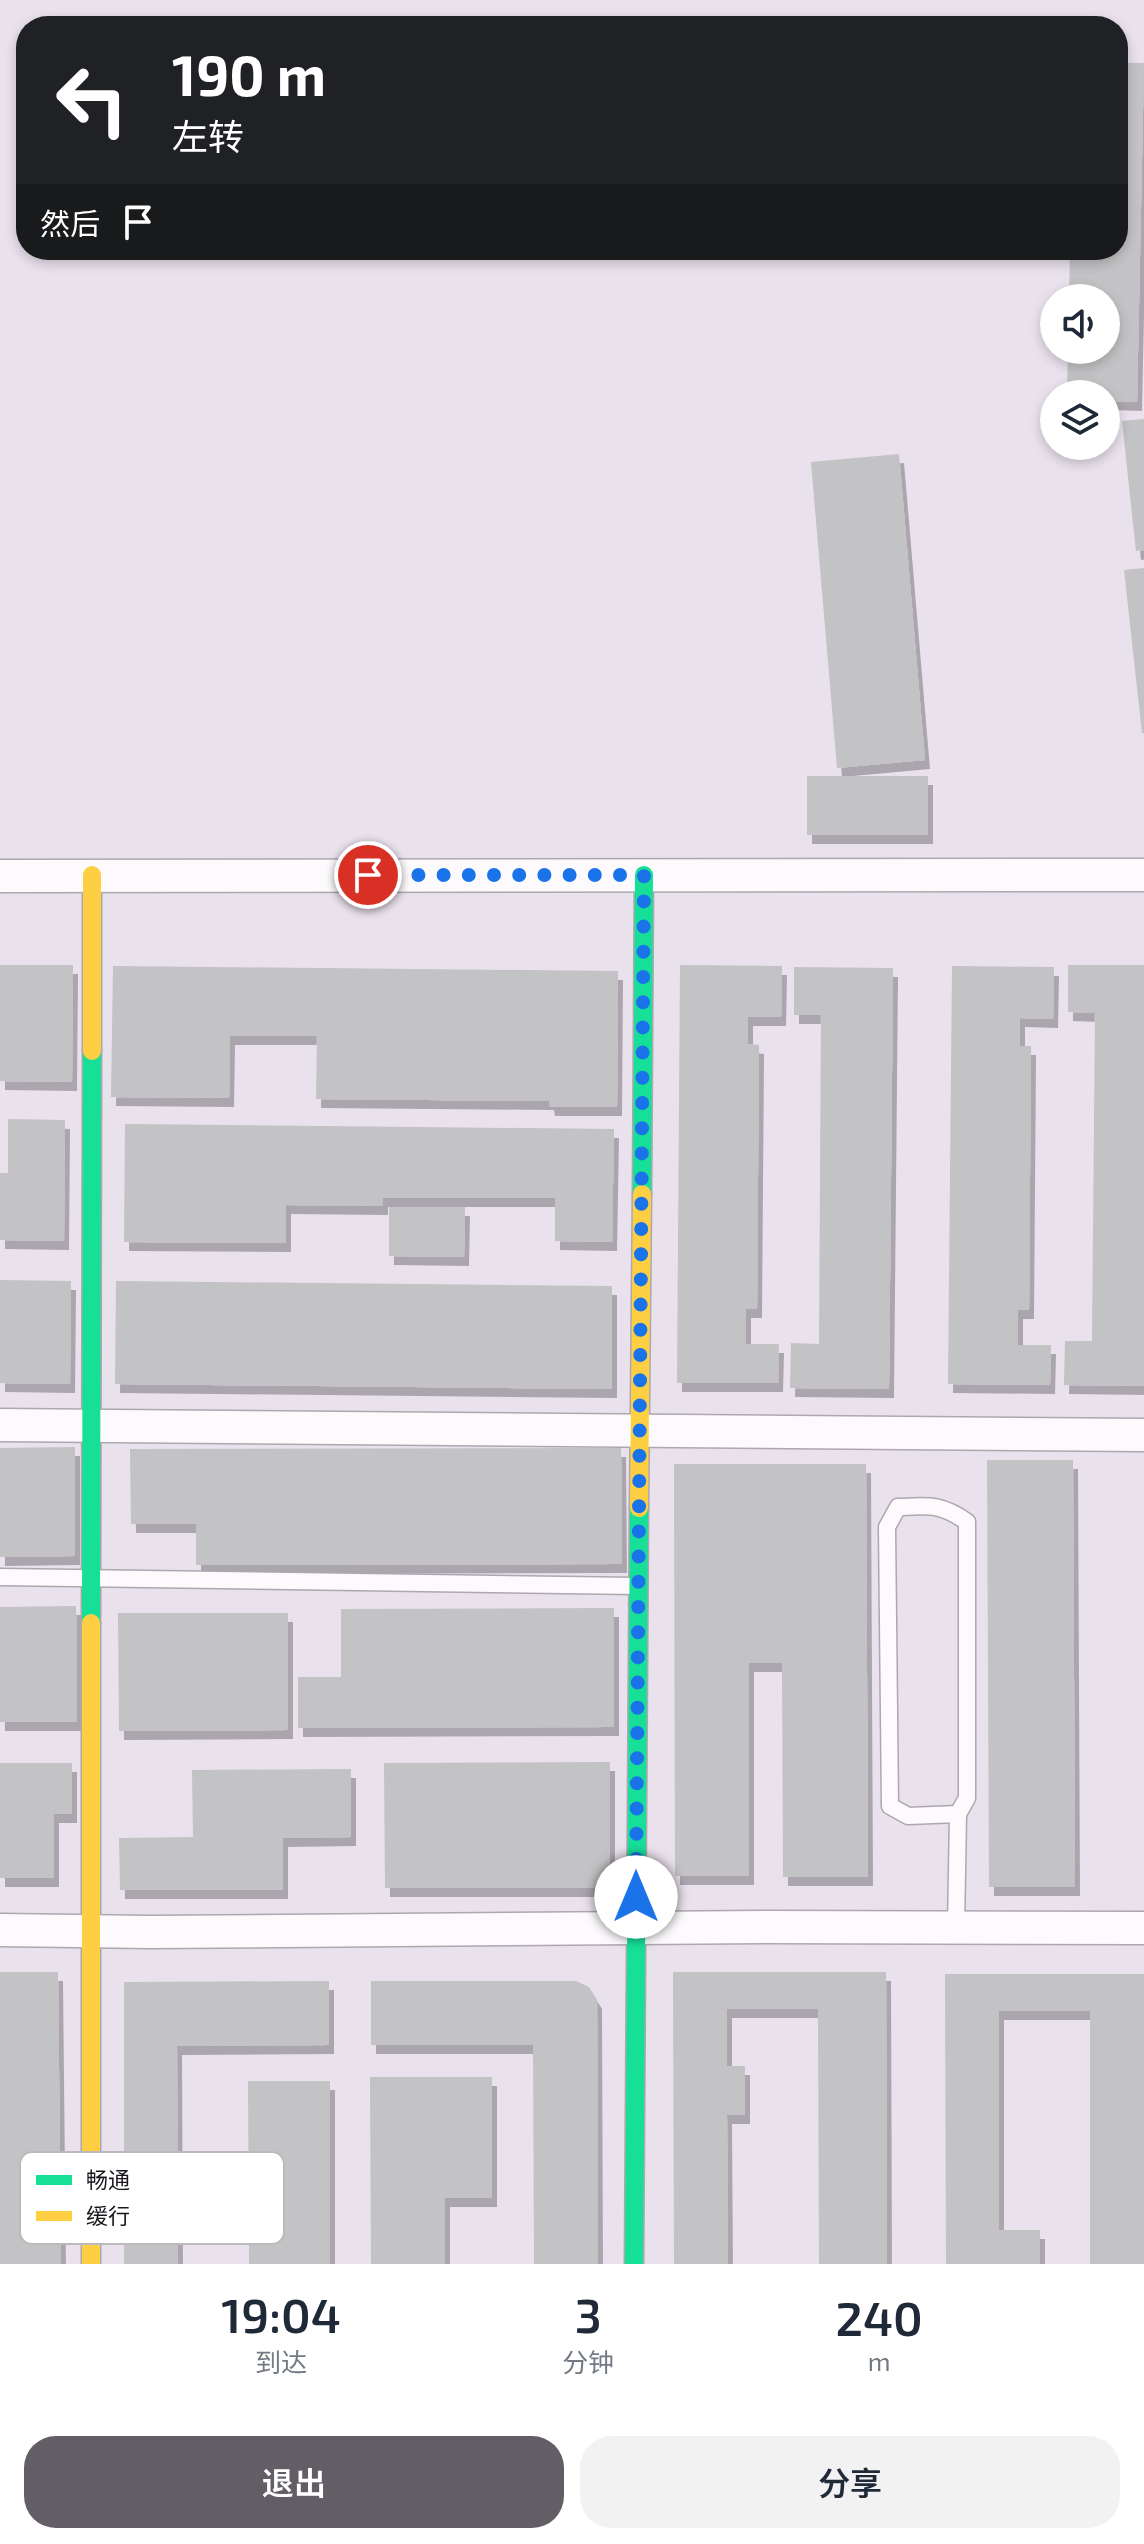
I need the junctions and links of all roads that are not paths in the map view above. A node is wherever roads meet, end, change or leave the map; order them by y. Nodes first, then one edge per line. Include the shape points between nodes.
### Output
1 (92, 875) junction
2 (644, 875) junction
3 (1144, 875) edge
4 (0, 876) edge
5 (0, 1425) edge
6 (92, 1426) junction
7 (640, 1431) junction
8 (1144, 1435) edge
9 (0, 1577) edge
10 (92, 1578) junction
11 (638, 1586) junction
12 (958, 1814) junction
13 (636, 1928) junction
14 (956, 1928) junction
15 (1144, 1928) edge
16 (0, 1930) edge
17 (92, 1931) junction
18 (91, 2152) edge
19 (91, 2244) edge
20 (91, 2264) edge
21 (634, 2264) edge

1 - 2 street
1 - 4 street
1 - 6 street
2 - 3 street
2 - 7 street
5 - 6 street
6 - 7 street
6 - 10 street
7 - 8 street
7 - 11 street
9 - 10 lane
10 - 11 lane
10 - 17 street
11 - 13 street
12 - 12 lane via 908,1816 890,1806 887,1527 898,1507 949,1509 967,1522 967,1798
12 - 14 lane
13 - 14 street
13 - 17 street
13 - 21 street
14 - 15 street
16 - 17 street
17 - 18 street
19 - 20 street

